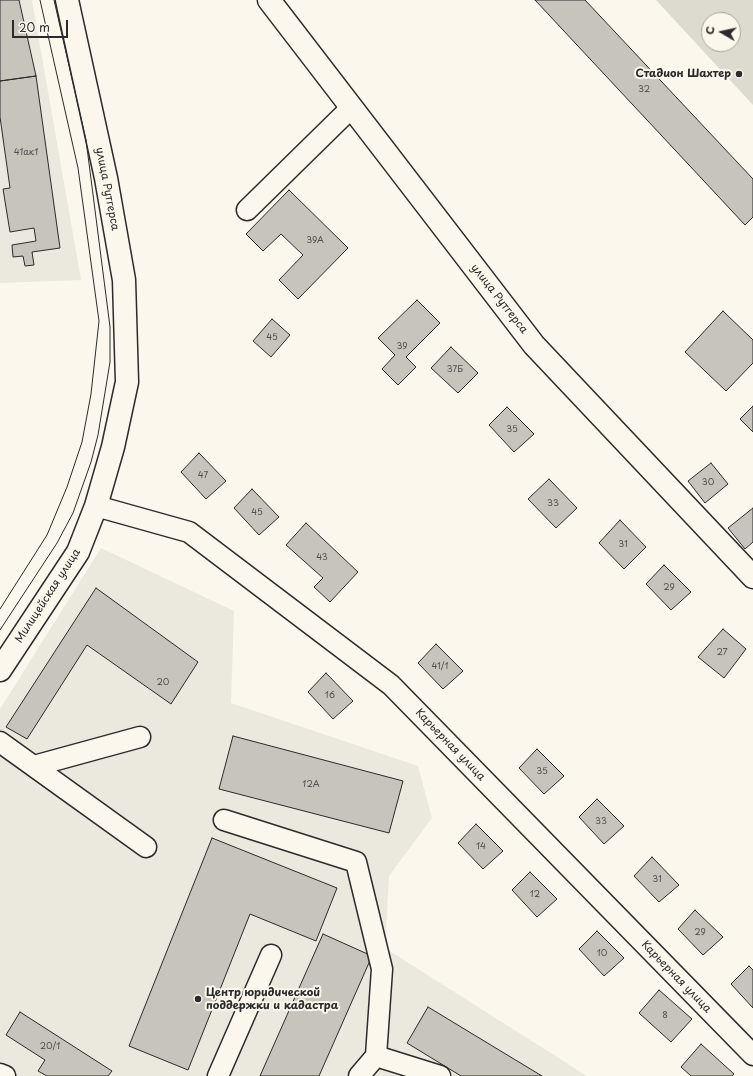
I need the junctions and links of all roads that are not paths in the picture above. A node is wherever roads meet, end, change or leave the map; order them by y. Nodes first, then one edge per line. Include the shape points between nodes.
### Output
1 (67, 0) edge
2 (269, 0) edge
3 (352, 107) junction
4 (248, 210) dead end
5 (127, 382) joint
6 (96, 506) junction
7 (753, 577) edge
8 (0, 670) edge
9 (140, 737) dead end
10 (0, 742) edge
11 (34, 766) junction
12 (224, 820) dead end
13 (146, 847) dead end
14 (271, 955) dead end
15 (753, 1055) edge
16 (376, 1056) junction
17 (0, 1074) edge
18 (5, 1076) edge
19 (218, 1076) edge
20 (359, 1076) edge
21 (440, 1076) edge

1 - 5 main road, улица Рутгерса via 106,178 124,280
2 - 3 main road, улица Рутгерса
3 - 4 lane
3 - 7 main road, улица Рутгерса via 534,345
5 - 6 main road, Милицейская улица via 113,447
6 - 8 main road, Милицейская улица via 78,552
6 - 15 lane, Карьерная улица via 189,532 391,685
9 - 11 lane
10 - 11 lane
11 - 13 lane
12 - 16 lane via 356,862 382,969
14 - 19 lane
16 - 20 lane
16 - 21 lane
17 - 18 lane

